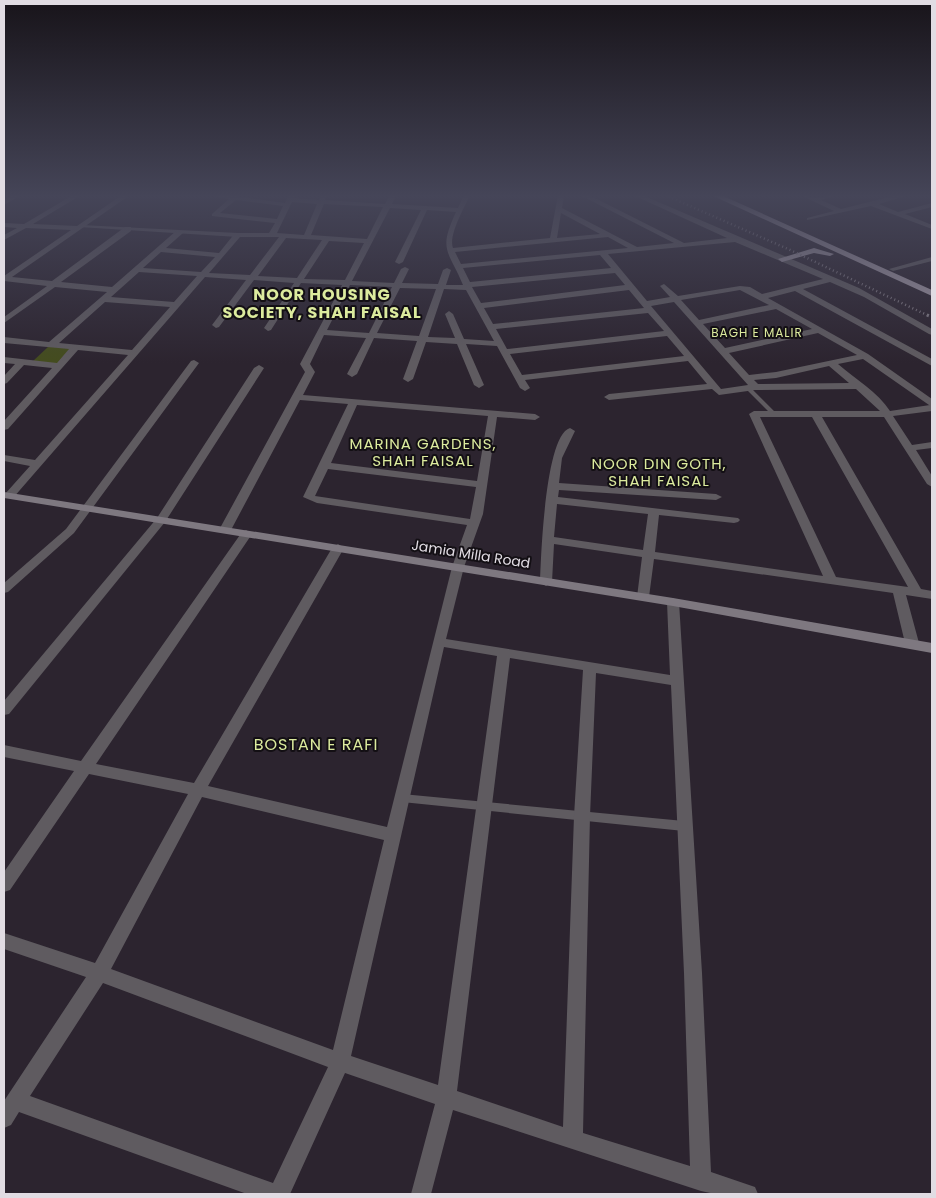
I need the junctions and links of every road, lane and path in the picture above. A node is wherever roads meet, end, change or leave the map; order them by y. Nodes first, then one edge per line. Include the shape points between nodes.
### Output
1 (45, 251) edge
2 (99, 251) edge
3 (159, 251) edge
4 (171, 251) edge
5 (224, 251) edge
6 (273, 251) edge
7 (320, 251) edge
8 (365, 251) edge
9 (408, 251) edge
10 (451, 251) edge
11 (601, 251) joint
12 (761, 251) edge
13 (798, 251) edge
14 (810, 251) edge
15 (817, 251) edge
16 (838, 251) edge
17 (856, 251) edge
18 (221, 255) junction
19 (779, 258) junction
20 (932, 259) edge
21 (867, 264) junction
22 (459, 266) junction
23 (893, 268) junction
24 (137, 270) junction
25 (447, 270) dead end
26 (617, 270) junction
27 (202, 276) junction
28 (253, 278) junction
29 (4, 279) edge
30 (828, 280) junction
31 (300, 281) junction
32 (347, 283) junction
33 (52, 284) junction
34 (398, 285) junction
35 (468, 286) junction
36 (664, 286) dead end
37 (932, 286) edge
38 (440, 287) junction
39 (632, 287) junction
40 (796, 288) junction
41 (113, 290) junction
42 (932, 293) edge
43 (762, 297) junction
44 (103, 299) junction
45 (676, 299) junction
46 (176, 305) junction
47 (479, 306) junction
48 (777, 306) junction
49 (648, 307) junction
50 (448, 314) dead end
51 (4, 321) edge
52 (698, 323) junction
53 (216, 325) dead end
54 (491, 327) junction
55 (268, 328) dead end
56 (820, 330) junction
57 (320, 332) junction
58 (932, 332) edge
59 (670, 333) junction
60 (372, 336) junction
61 (424, 339) junction
62 (4, 340) edge
63 (459, 342) junction
64 (51, 345) junction
65 (76, 347) junction
66 (503, 348) junction
67 (724, 351) junction
68 (133, 353) junction
69 (865, 356) junction
70 (690, 358) junction
71 (4, 360) edge
72 (22, 362) junction
73 (194, 362) dead end
74 (831, 363) junction
75 (932, 364) edge
76 (59, 366) junction
77 (259, 368) dead end
78 (352, 374) dead end
79 (519, 378) junction
80 (408, 379) dead end
81 (4, 381) edge
82 (479, 384) dead end
83 (750, 385) junction
84 (714, 386) junction
85 (860, 386) junction
86 (525, 388) dead end
87 (296, 397) junction
88 (609, 398) dead end
89 (354, 402) junction
90 (932, 403) edge
91 (932, 408) edge
92 (493, 414) junction
93 (887, 414) junction
94 (774, 415) junction
95 (816, 415) junction
96 (535, 417) dead end
97 (7, 424) edge
98 (570, 431) dead end
99 (932, 445) edge
100 (909, 448) junction
101 (4, 458) edge
102 (38, 464) junction
103 (325, 466) junction
104 (932, 484) edge
105 (482, 485) junction
106 (554, 486) junction
107 (6, 496) edge
108 (716, 497) dead end
109 (552, 500) junction
110 (88, 508) junction
111 (654, 511) junction
112 (161, 520) junction
113 (734, 520) dead end
114 (474, 523) junction
115 (225, 530) junction
116 (246, 534) junction
117 (548, 540) junction
118 (338, 548) junction
119 (650, 554) junction
120 (458, 567) junction
121 (831, 580) junction
122 (546, 582) junction
123 (4, 589) edge
124 (898, 589) junction
125 (917, 592) junction
126 (932, 595) edge
127 (644, 597) junction
128 (673, 602) junction
129 (439, 642) junction
130 (912, 643) junction
131 (932, 648) edge
132 (504, 653) junction
133 (590, 667) junction
134 (676, 681) junction
135 (4, 710) edge
136 (4, 751) edge
137 (86, 768) junction
138 (198, 790) junction
139 (402, 798) junction
140 (484, 808) junction
141 (582, 816) junction
142 (684, 826) junction
143 (393, 835) junction
144 (4, 885) edge
145 (4, 941) edge
146 (99, 973) junction
147 (340, 1062) junction
148 (446, 1098) junction
149 (15, 1101) junction
150 (4, 1118) edge
151 (573, 1140) junction
152 (711, 1187) edge
153 (278, 1194) edge
154 (421, 1194) edge
155 (748, 1194) edge

1 - 29 street
2 - 33 street
3 - 24 street
4 - 18 street
5 - 18 street
6 - 28 street
7 - 31 street
8 - 32 street
9 - 34 street
10 - 22 street
11 - 22 street
11 - 26 street
12 - 19 street
13 - 19 highway
14 - 19 highway
15 - 21 highway
16 - 21 highway
17 - 23 highway
18 - 27 street
19 - 30 street
20 - 23 street
21 - 42 highway
22 - 35 street
23 - 37 highway
24 - 27 street
24 - 41 street
25 - 38 street
26 - 35 street
26 - 39 street
27 - 28 street
27 - 46 street
28 - 31 street
28 - 53 street
29 - 33 street
30 - 40 street
30 - 58 street via 846,286
31 - 32 street
31 - 55 street
32 - 34 street
32 - 57 street
33 - 41 street
33 - 51 street
34 - 38 street
34 - 60 street
35 - 38 street
35 - 47 street
36 - 45 street
38 - 61 street
39 - 47 street
39 - 49 street
40 - 43 street
40 - 75 street
41 - 44 street
43 - 45 street via 740,288
43 - 48 street
44 - 46 street
44 - 64 street
45 - 49 street
45 - 52 street
46 - 68 street
47 - 54 street
48 - 52 street
48 - 56 street
49 - 54 street
49 - 59 street
50 - 63 street
52 - 67 street
54 - 66 street
56 - 67 street
56 - 69 street
57 - 60 street
57 - 87 street via 305,364 310,372
59 - 66 street
59 - 70 street
60 - 61 street
60 - 78 street
61 - 63 street
61 - 80 street
62 - 64 street
63 - 66 street
63 - 82 street
64 - 65 street
65 - 68 street
65 - 76 street
65 - 97 street
66 - 79 street
67 - 83 street
68 - 102 street
69 - 74 street
69 - 90 street
70 - 79 street
70 - 84 street
71 - 72 street
72 - 76 street
72 - 81 street
73 - 110 street
74 - 83 street via 776,375
74 - 85 street
76 - 97 street
77 - 112 street
79 - 86 street
83 - 84 street via 719,392
83 - 85 street
83 - 94 lane
84 - 88 street
85 - 93 street
87 - 89 street
87 - 115 street
89 - 92 street
89 - 103 street
91 - 93 street
92 - 96 street
92 - 105 street
93 - 95 street
93 - 100 street
94 - 95 street
94 - 121 street via 754,414
95 - 125 street
98 - 106 street via 557,458
99 - 100 street
100 - 104 street
101 - 102 street
102 - 107 street
103 - 105 street
103 - 114 street via 309,497 312,499
105 - 114 street
106 - 108 street
106 - 109 street
107 - 110 main road, Jamia Milla Road
109 - 111 street
109 - 117 street
110 - 112 main road, Jamia Milla Road
110 - 123 street via 70,531
111 - 113 street
111 - 119 street
112 - 115 main road, Jamia Milla Road
112 - 135 street
114 - 120 street
115 - 116 main road, Jamia Milla Road
116 - 118 main road, Jamia Milla Road
116 - 137 street
117 - 119 street
117 - 122 street
118 - 120 main road, Jamia Milla Road
118 - 138 street
119 - 121 street
119 - 127 street
120 - 122 main road, Jamia Milla Road
120 - 129 street
121 - 124 street
122 - 127 main road, Jamia Milla Road
124 - 125 street
124 - 130 street
125 - 126 street
127 - 128 main road, Jamia Milla Road
128 - 130 main road, Jamia Milla Road
128 - 134 street
129 - 132 street
129 - 139 street
130 - 131 main road, Jamia Milla Road
132 - 133 street
132 - 140 street
133 - 134 street
133 - 141 street
134 - 142 street
136 - 137 street
137 - 138 street
137 - 144 street
138 - 143 street
138 - 146 street
139 - 140 lane
139 - 143 street
140 - 141 lane
140 - 148 street
141 - 142 lane
141 - 151 street
142 - 152 street
143 - 147 street
145 - 146 street
146 - 147 street
146 - 149 street
147 - 148 street
147 - 153 street
148 - 151 street
148 - 154 street
149 - 150 street
149 - 153 street
151 - 152 street
152 - 155 street

